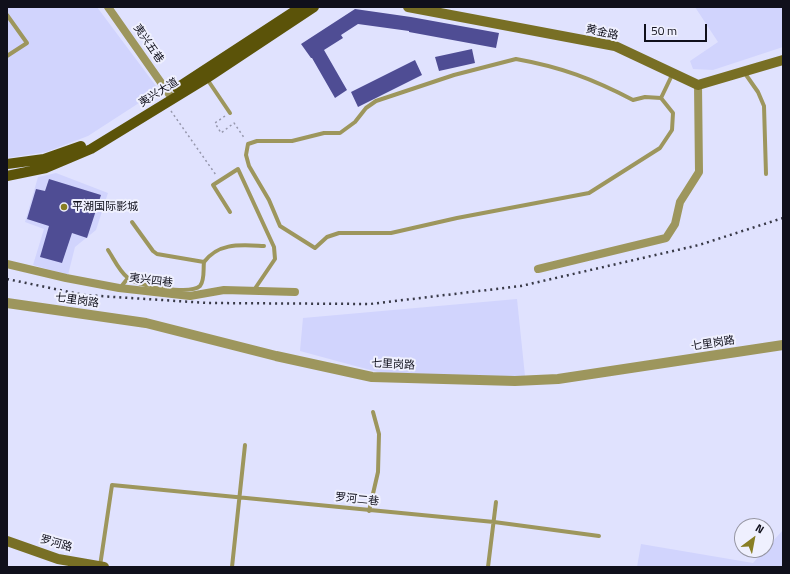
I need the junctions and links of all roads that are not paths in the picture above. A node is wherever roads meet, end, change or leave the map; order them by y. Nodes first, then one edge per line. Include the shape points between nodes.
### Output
1 (108, 7) edge
2 (301, 7) edge
3 (312, 7) edge
4 (408, 7) edge
5 (7, 15) edge
6 (7, 56) edge
7 (783, 60) edge
8 (743, 71) junction
9 (673, 73) junction
10 (206, 78) junction
11 (698, 85) junction
12 (167, 98) junction
13 (661, 98) junction
14 (230, 113) road end
15 (7, 164) edge
16 (766, 174) dead end
17 (7, 176) edge
18 (230, 212) dead end
19 (132, 222) dead end
20 (264, 246) dead end
21 (108, 250) dead end
22 (204, 262) junction
23 (7, 264) edge
24 (538, 269) dead end
25 (128, 278) junction
26 (119, 288) junction
27 (254, 291) junction
28 (295, 292) dead end
29 (7, 303) edge
30 (783, 345) edge
31 (373, 412) dead end
32 (246, 445) dead end
33 (240, 497) junction
34 (496, 502) dead end
35 (369, 511) junction
36 (494, 522) junction
37 (599, 536) dead end
38 (7, 541) edge
39 (7, 548) edge
40 (102, 567) edge
41 (232, 567) edge
42 (488, 567) edge

1 - 12 street, 夷兴五巷
2 - 12 main road, 夷兴大道
3 - 10 main road, 夷兴大道
4 - 9 main road, 黄金路 via 615,46
5 - 6 lane via 27,43
7 - 8 main road
8 - 11 main road
8 - 16 lane via 758,92 764,106
9 - 11 main road, 黄金路
9 - 13 lane
10 - 12 main road, 夷兴大道
10 - 14 lane
11 - 24 street via 699,172 680,202 675,224 666,238
12 - 15 main road, 夷兴大道 via 88,144 44,159
12 - 17 main road, 夷兴大道 via 91,150 46,168
13 - 13 lane via 645,97 633,100 599,82 549,65 516,59 454,75 376,101 340,133 324,133 292,141 258,141 248,144 246,155 249,166 269,200 280,226 315,248 327,237 339,233 391,233 589,193 660,148 672,130 673,113
18 - 27 lane via 213,185 238,169 274,247 275,259
19 - 22 lane via 157,254
20 - 22 lane via 237,245 223,248 216,250
21 - 25 lane
22 - 25 lane via 202,282 195,289 145,285
23 - 26 street, 夷兴四巷
25 - 26 lane
26 - 27 street, 夷兴四巷 via 190,296 224,290
27 - 28 street, 夷兴四巷
29 - 30 street, 七里岗路 via 146,323 372,377 515,381 558,379
31 - 35 lane via 379,434 378,464
32 - 33 lane
33 - 35 lane, 罗河二巷
33 - 40 lane, 罗河二巷 via 112,485
33 - 41 lane
34 - 36 lane
35 - 36 lane, 罗河二巷
36 - 37 lane, 罗河二巷
36 - 42 lane
38 - 40 main road, 罗河路 via 58,559
39 - 40 main road, 罗河路 via 59,566

